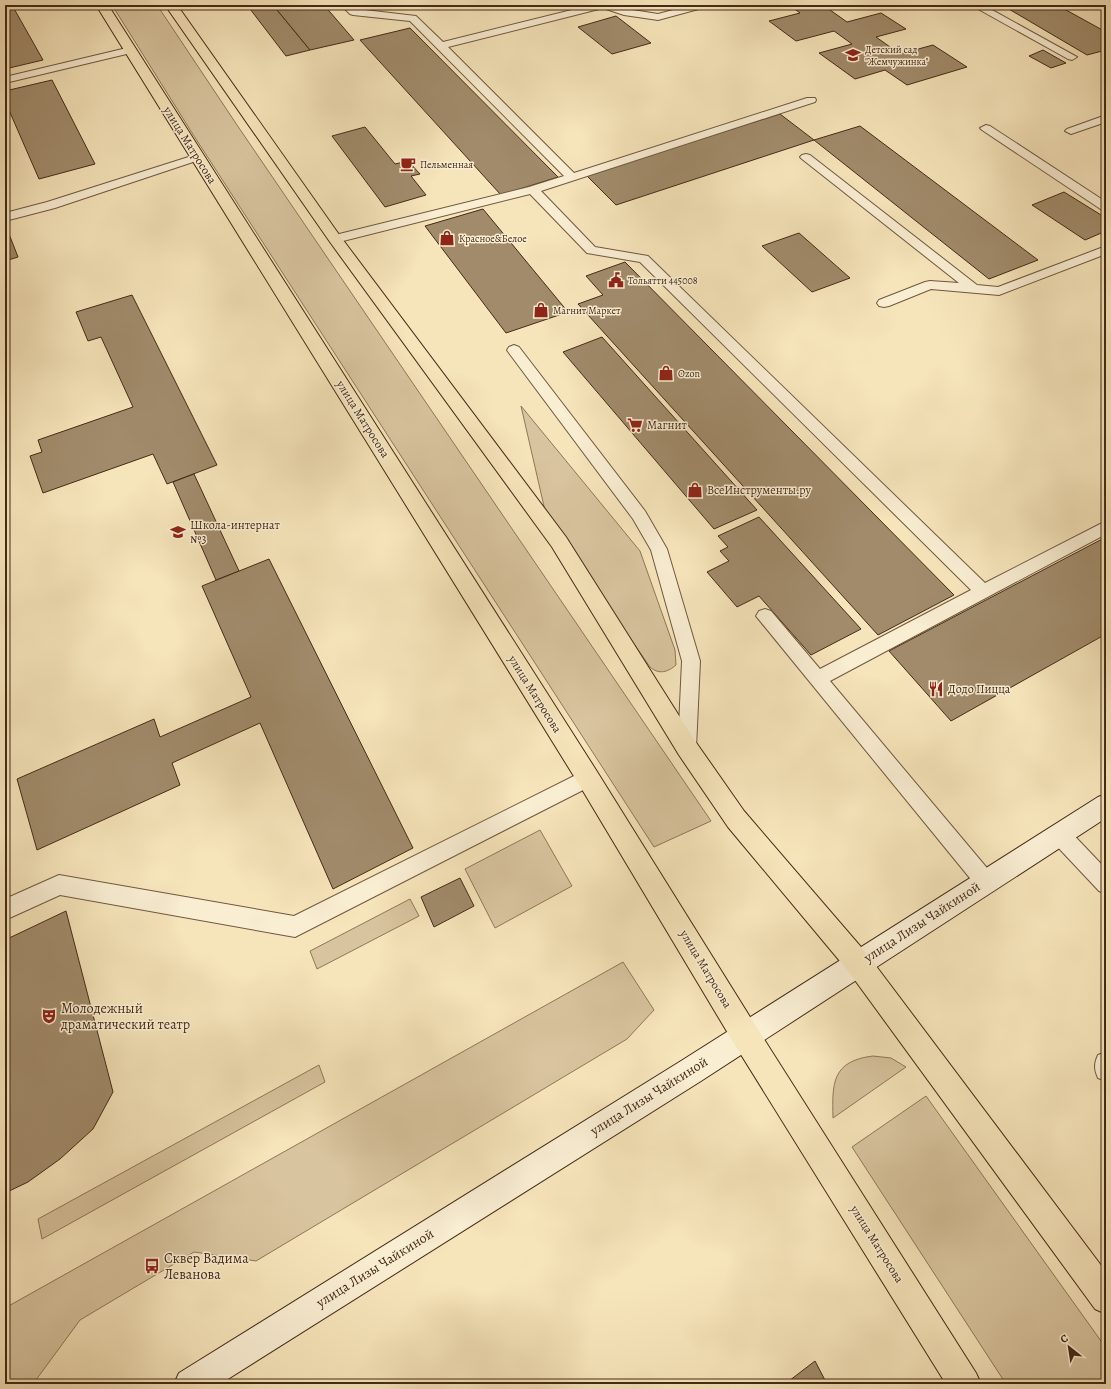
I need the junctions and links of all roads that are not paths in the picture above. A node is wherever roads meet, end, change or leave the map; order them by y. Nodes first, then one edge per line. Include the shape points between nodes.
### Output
1 (102, 5) edge
2 (346, 5) edge
3 (604, 5) edge
4 (703, 5) edge
5 (976, 5) edge
6 (174, 6) edge
7 (441, 46) junction
8 (131, 50) junction
9 (1072, 58) dead end
10 (5, 80) edge
11 (811, 100) dead end
12 (1106, 118) edge
13 (986, 128) dead end
14 (1071, 130) dead end
15 (198, 157) junction
16 (806, 157) dead end
17 (571, 177) junction
18 (533, 190) junction
19 (1106, 207) edge
20 (5, 217) edge
21 (335, 239) junction
22 (1106, 250) edge
23 (974, 289) junction
24 (884, 304) dead end
25 (514, 350) dead end
26 (1106, 527) edge
27 (984, 592) junction
28 (765, 616) dead end
29 (818, 679) junction
30 (687, 748) junction
31 (588, 778) junction
32 (1106, 805) edge
33 (1059, 834) junction
34 (985, 881) junction
35 (1106, 884) edge
36 (6, 905) edge
37 (858, 963) junction
38 (745, 1035) junction
39 (1106, 1063) edge
40 (1106, 1070) edge
41 (1106, 1298) edge
42 (190, 1384) edge
43 (965, 1384) edge

1 - 8 main road, улица Матросова
2 - 7 lane via 353,12 413,18
3 - 4 lane via 624,12 658,17
3 - 7 lane
5 - 9 lane
6 - 21 main road
7 - 17 lane
8 - 10 lane
8 - 15 main road, улица Матросова
11 - 17 lane
12 - 14 lane
13 - 19 lane
15 - 20 lane via 51,205
15 - 31 main road, улица Матросова
16 - 23 lane
17 - 18 lane
18 - 21 lane
18 - 27 lane via 591,250 644,259
21 - 30 main road via 559,542
22 - 23 lane via 999,291
23 - 24 lane via 930,285
25 - 30 lane via 639,515 659,549 691,661
26 - 27 lane
27 - 29 lane
28 - 29 lane
29 - 34 lane
30 - 37 main road via 736,819
31 - 36 lane via 295,927 59,885
31 - 38 main road, улица Матросова
32 - 33 main road, улица Лизы Чайкиной
33 - 34 main road, улица Лизы Чайкиной
33 - 35 lane
34 - 37 main road, улица Лизы Чайкиной
37 - 38 main road, улица Лизы Чайкиной
37 - 41 main road
38 - 42 main road, улица Лизы Чайкиной
38 - 43 main road, улица Матросова
39 - 40 lane

